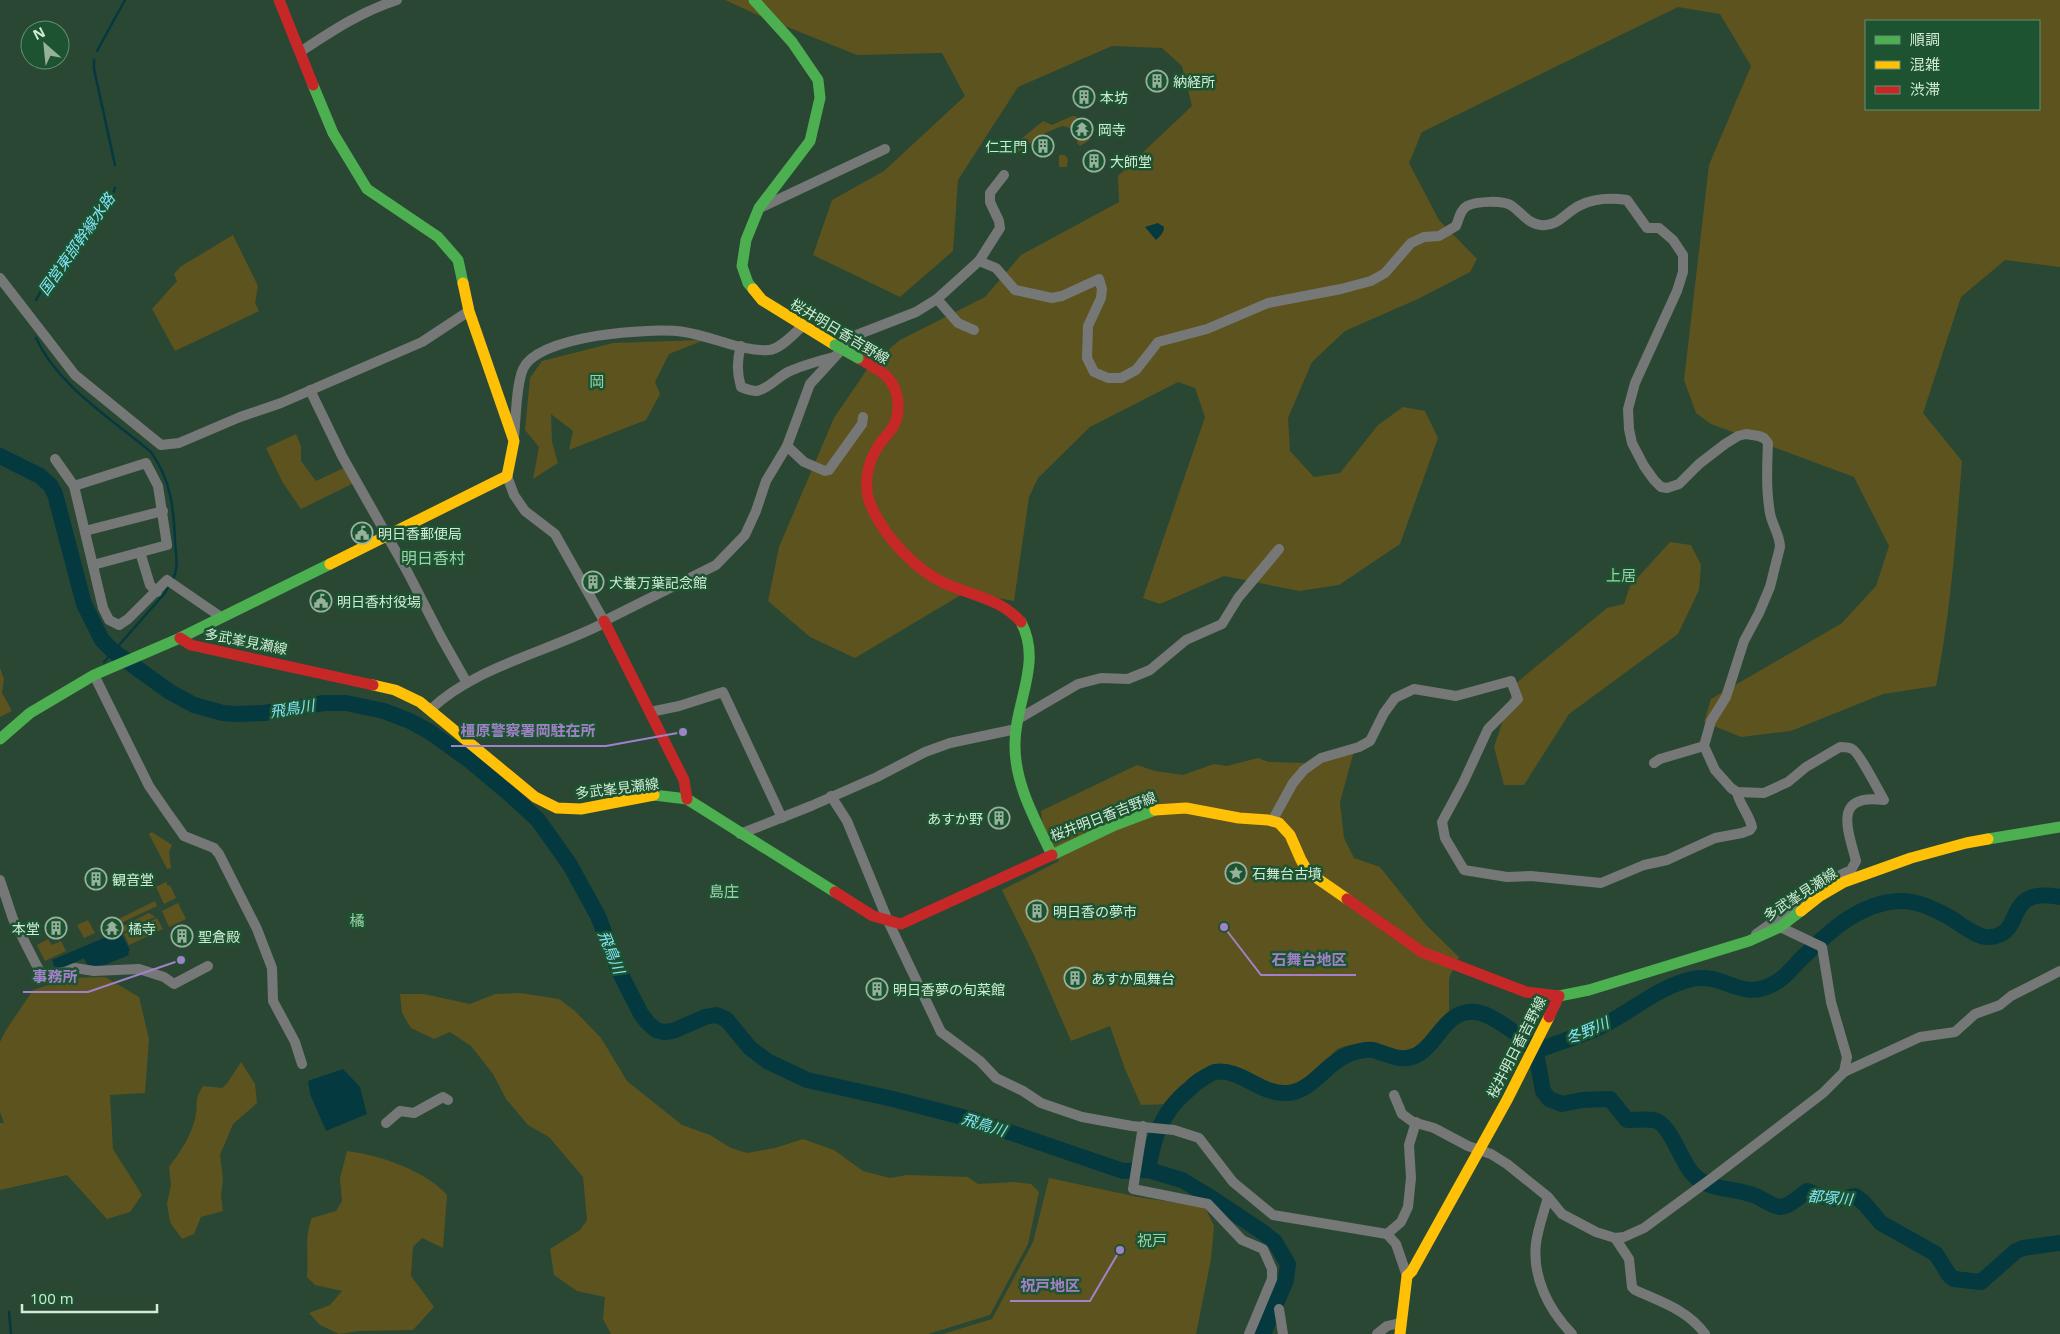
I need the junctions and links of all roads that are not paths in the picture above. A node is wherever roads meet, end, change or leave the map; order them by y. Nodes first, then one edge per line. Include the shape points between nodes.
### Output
1 (279, 0) edge
2 (397, 0) edge
3 (754, 0) edge
4 (373, 4) edge
5 (300, 52) junction
6 (885, 149) dead end
7 (1004, 174) dead end
8 (759, 208) junction
9 (980, 261) junction
10 (0, 278) edge
11 (937, 299) junction
12 (469, 311) junction
13 (803, 326) junction
14 (974, 330) dead end
15 (741, 346) junction
16 (834, 358) junction
17 (310, 390) junction
18 (863, 417) dead end
19 (514, 441) junction
20 (787, 446) junction
21 (55, 459) dead end
22 (507, 476) junction
23 (74, 486) junction
24 (163, 511) junction
25 (85, 531) junction
26 (386, 536) junction
27 (1279, 549) dead end
28 (140, 552) junction
29 (93, 564) junction
30 (157, 592) junction
31 (220, 617) junction
32 (604, 622) junction
33 (180, 638) junction
34 (94, 675) junction
35 (467, 683) junction
36 (430, 710) junction
37 (650, 712) junction
38 (1018, 724) junction
39 (0, 739) edge
40 (1704, 746) junction
41 (1654, 763) dead end
42 (1737, 792) junction
43 (830, 796) junction
44 (687, 799) junction
45 (782, 818) junction
46 (1272, 821) junction
47 (2060, 827) edge
48 (740, 834) junction
49 (1052, 855) junction
50 (0, 880) edge
51 (888, 921) junction
52 (1780, 927) junction
53 (1749, 941) junction
54 (208, 966) dead end
55 (2060, 971) edge
56 (1559, 996) junction
57 (302, 1064) dead end
58 (1844, 1072) junction
59 (1394, 1095) dead end
60 (448, 1100) dead end
61 (1416, 1122) junction
62 (386, 1123) dead end
63 (1143, 1126) junction
64 (1479, 1150) junction
65 (1548, 1198) junction
66 (1386, 1234) junction
67 (1615, 1238) junction
68 (1407, 1276) junction
69 (1279, 1309) dead end
70 (1400, 1328) edge
71 (1249, 1334) edge
72 (1283, 1334) edge
73 (1378, 1334) edge
74 (1572, 1334) edge
75 (1705, 1334) edge

1 - 5 main road
2 - 4 street
3 - 8 main road, 桜井明日香吉野線 via 792,42 818,80 820,98 810,141
4 - 5 street
5 - 12 main road via 345,157 367,188 438,237 458,260
6 - 8 street
7 - 9 street via 990,193 1000,228
8 - 13 main road, 桜井明日香吉野線 via 746,240 742,266 748,283 762,300
9 - 11 street
9 - 40 street via 996,268 1015,290 1052,298 1100,279 1101,298 1088,326 1087,358 1094,372 1108,378 1121,378 1136,370 1158,342 1207,329 1268,303 1342,290 1371,281 1385,273 1411,243 1424,237 1439,236 1456,226 1467,206 1494,201 1511,205 1528,221 1540,225 1554,224 1580,205 1593,201 1627,200 1646,228 1659,228 1683,255 1684,272 1641,369 1628,409 1632,443 1644,466 1661,487 1667,488 1680,484 1699,464 1738,436 1759,436 1768,444 1766,494 1780,547 1770,587 1744,641 1726,697 1711,722
10 - 17 street via 75,375 161,445 179,443
11 - 14 street via 958,323
11 - 16 street via 916,312 854,336
12 - 17 street via 422,342
12 - 19 main road
13 - 15 street via 772,350
13 - 38 main road, 桜井明日香吉野線, bridge via 885,374 897,397 896,422 867,470 867,496 873,511 896,544 943,583 992,598 1022,623 1028,637 1031,661
15 - 16 street via 739,380 741,387 748,390 756,391 788,372
15 - 19 street via 684,332 661,330 592,336 549,350 529,360 522,370
16 - 20 street via 810,384
17 - 26 street
18 - 20 street via 862,424 829,470 804,462
19 - 22 main road
20 - 32 street via 766,481 745,535 716,564
21 - 23 street
22 - 26 main road
22 - 32 street via 525,511 555,534
23 - 24 street via 146,463 158,486
23 - 25 street
24 - 25 street
24 - 28 street via 167,545
25 - 29 street
26 - 31 main road
26 - 35 street
27 - 38 street via 1238,598 1222,624 1186,640 1150,670 1128,678 1100,678 1078,684
28 - 29 street
28 - 30 street via 150,585
29 - 30 street via 103,608 109,620 119,625
30 - 31 street via 172,582
31 - 33 main road
32 - 35 street via 577,637
32 - 37 main road
33 - 34 main road
33 - 36 main road, 多武峯見瀬線 via 190,646 395,690
34 - 39 main road via 30,714
34 - 57 street via 149,786 184,836 214,848 219,854 257,928 272,968 273,1001 295,1042
35 - 36 street
36 - 44 main road, 多武峯見瀬線 via 535,797 557,808 581,809 653,796
37 - 44 main road via 684,780
37 - 45 street via 723,692
38 - 43 street via 925,752 877,777
38 - 49 main road, 桜井明日香吉野線 via 1015,759
40 - 41 street
40 - 42 street via 1722,780
42 - 46 street via 1750,816 1750,830 1715,838 1667,860 1644,865 1601,883 1531,876 1507,877 1464,870 1445,838 1442,822 1488,729 1518,699 1511,681 1456,696 1414,689 1395,698 1370,741 1321,758 1304,770
42 - 53 street via 1770,791 1840,747 1852,749 1862,759 1884,800 1872,798 1855,802 1849,809 1846,821 1856,861 1851,870 1825,882 1806,900
43 - 45 street
43 - 51 street via 847,821
44 - 48 main road, 多武峯見瀬線
45 - 48 street
46 - 49 main road, 桜井明日香吉野線 via 1186,808 1165,808 1141,815
46 - 56 main road, 桜井明日香吉野線 via 1289,832 1299,859 1312,876 1408,944 1435,958 1526,992
47 - 52 main road, 多武峯見瀬線 via 1966,843 1911,858 1844,882
48 - 51 main road, 多武峯見瀬線 via 873,916
49 - 51 main road, 多武峯見瀬線 via 901,924
50 - 54 street via 13,919 42,976 75,968 94,971 139,969 174,984
51 - 63 street via 941,1032 980,1061 996,1078 1041,1102 1082,1117
52 - 53 main road, 多武峯見瀬線
52 - 58 street via 1822,947 1831,1002 1847,1057
53 - 56 main road, 多武峯見瀬線 via 1589,990
55 - 58 street via 2000,1005 1975,1014 1955,1032 1920,1037
56 - 64 main road, 桜井明日香吉野線
58 - 67 street via 1823,1093 1644,1228 1630,1236
59 - 61 street via 1402,1114
60 - 62 street via 443,1098 414,1113 400,1111
61 - 64 street
61 - 66 street via 1409,1146 1411,1178 1408,1207 1401,1222
63 - 66 street via 1174,1130 1199,1138 1233,1182 1273,1215
63 - 71 street via 1133,1189 1208,1204 1242,1240 1263,1249 1272,1268 1272,1279
64 - 65 street via 1507,1164
64 - 68 main road, 桜井明日香吉野線
65 - 67 street via 1562,1214
65 - 74 street via 1536,1242 1539,1278 1553,1313
66 - 68 street via 1396,1244
67 - 75 street via 1630,1258 1632,1286 1685,1313
68 - 70 main road, 桜井明日香吉野線
69 - 72 street
70 - 73 street via 1387,1326

